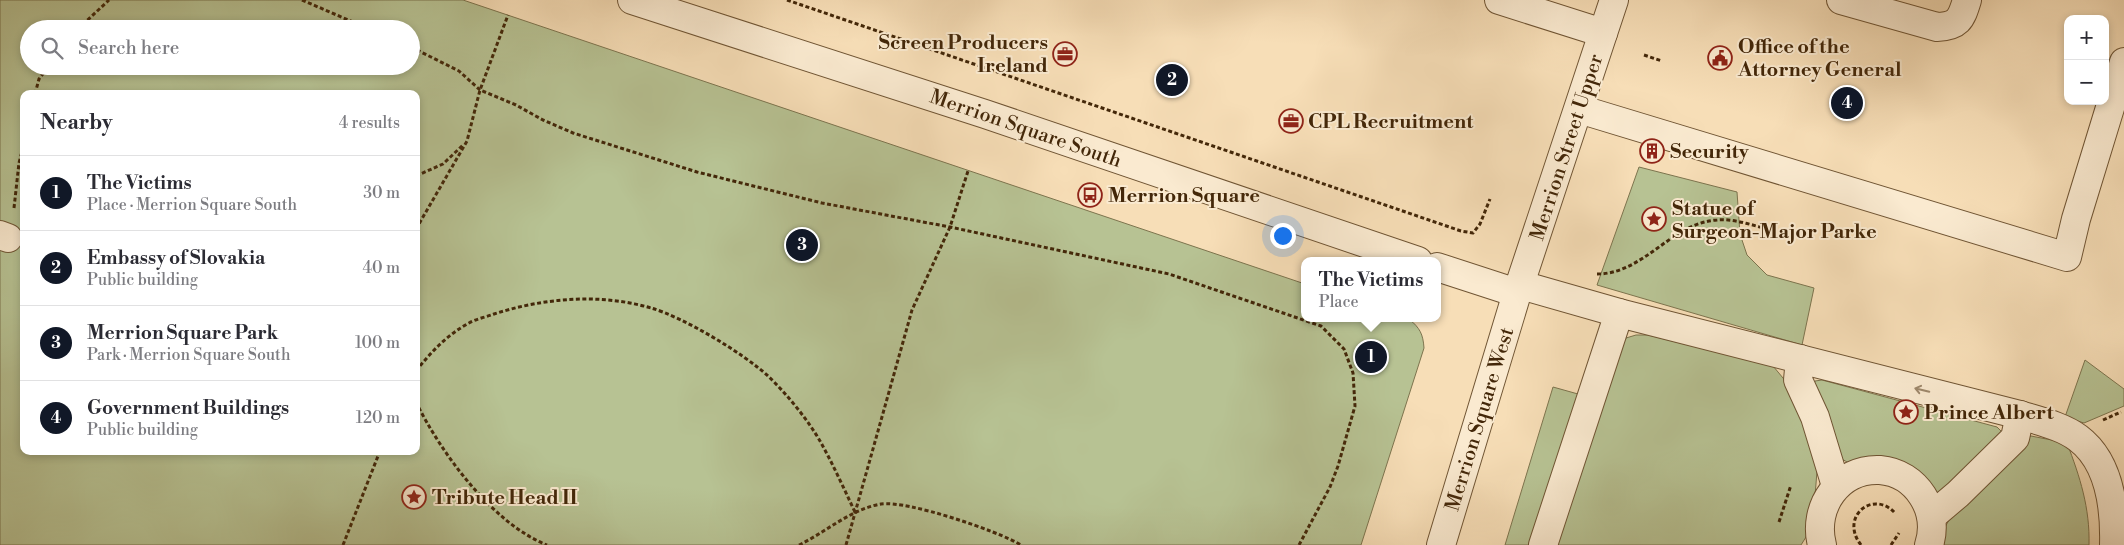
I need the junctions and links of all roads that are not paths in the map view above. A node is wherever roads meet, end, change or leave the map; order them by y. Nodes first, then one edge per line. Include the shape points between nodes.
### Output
1 (632, 0) edge
2 (1499, 0) edge
3 (1614, 0) edge
4 (1842, 0) edge
5 (1967, 0) edge
6 (1603, 34) junction
7 (2124, 62) edge
8 (1579, 109) junction
9 (1406, 257) edge
10 (1441, 268) edge
11 (1519, 289) junction
12 (1619, 313) junction
13 (1800, 359) junction
14 (2020, 416) junction
15 (1836, 486) junction
16 (1932, 516) junction
17 (1441, 545) edge
18 (1543, 545) edge
19 (1821, 545) edge
20 (1929, 545) edge
21 (2114, 545) edge

1 - 9 street, Merrion Square South via 985,114
2 - 6 street
3 - 6 street, Merrion Street Upper
4 - 5 street via 1937,27 1951,26 1962,16
6 - 8 street, Merrion Street Upper
7 - 8 street via 2067,258
8 - 11 street, Merrion Street Upper
10 - 11 street
11 - 12 street
11 - 17 street, Merrion Square West
12 - 13 street
12 - 18 street
14 -> 13 street
13 - 15 street via 1798,380 1816,418
14 - 16 street via 2015,438
14 - 21 street via 2078,438 2090,450 2107,481
15 - 16 street via 1862,472 1880,470 1898,475 1914,485 1925,498
15 - 19 street via 1820,516
16 - 20 street

